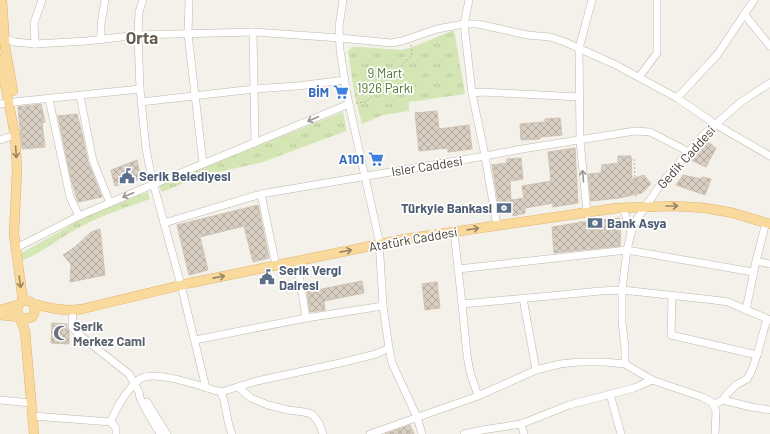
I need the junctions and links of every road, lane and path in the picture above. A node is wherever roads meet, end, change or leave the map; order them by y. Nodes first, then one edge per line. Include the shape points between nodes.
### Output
1 (2, 0) edge
2 (42, 0) edge
3 (105, 0) edge
4 (143, 0) edge
5 (189, 0) edge
6 (343, 0) edge
7 (469, 0) edge
8 (592, 0) edge
9 (657, 0) edge
10 (754, 0) edge
11 (744, 14) junction
12 (464, 24) junction
13 (254, 32) junction
14 (188, 34) junction
15 (138, 35) junction
16 (340, 38) junction
17 (411, 38) junction
18 (2, 39) edge
19 (101, 40) junction
20 (35, 44) junction
21 (770, 46) edge
22 (579, 48) junction
23 (0, 59) edge
24 (639, 77) junction
25 (345, 80) junction
26 (770, 83) edge
27 (254, 88) junction
28 (140, 89) junction
29 (472, 93) junction
30 (196, 95) junction
31 (80, 96) junction
32 (580, 97) junction
33 (677, 98) junction
34 (49, 99) junction
35 (141, 102) junction
36 (8, 103) edge
37 (349, 104) junction
38 (715, 124) junction
39 (14, 135) junction
40 (0, 140) edge
41 (580, 140) junction
42 (255, 143) junction
43 (688, 152) junction
44 (485, 156) junction
45 (770, 156) edge
46 (634, 159) dead end
47 (203, 164) junction
48 (365, 176) junction
49 (154, 184) junction
50 (261, 194) junction
51 (636, 200) dead end
52 (110, 203) junction
53 (646, 207) junction
54 (623, 208) junction
55 (600, 211) junction
56 (584, 213) junction
57 (79, 216) junction
58 (164, 223) junction
59 (768, 223) edge
60 (497, 226) junction
61 (454, 232) junction
62 (630, 234) junction
63 (380, 244) junction
64 (16, 248) junction
65 (627, 250) junction
66 (601, 253) junction
67 (583, 254) junction
68 (296, 260) junction
69 (756, 261) junction
70 (770, 264) edge
71 (276, 265) junction
72 (458, 269) junction
73 (753, 272) junction
74 (181, 285) junction
75 (622, 290) junction
76 (672, 295) junction
77 (523, 298) junction
78 (21, 303) junction
79 (33, 304) junction
80 (462, 304) junction
81 (383, 306) junction
82 (0, 310) edge
83 (59, 310) junction
84 (72, 310) junction
85 (746, 310) junction
86 (0, 315) edge
87 (20, 317) junction
88 (32, 317) junction
89 (306, 318) junction
90 (769, 319) edge
91 (25, 331) junction
92 (195, 340) junction
93 (389, 348) junction
94 (757, 355) junction
95 (625, 364) junction
96 (536, 370) junction
97 (652, 380) junction
98 (134, 384) junction
99 (238, 387) junction
100 (206, 388) junction
101 (138, 392) junction
102 (221, 392) junction
103 (610, 394) junction
104 (478, 396) junction
105 (0, 400) edge
106 (722, 400) junction
107 (31, 403) junction
108 (713, 405) junction
109 (770, 410) edge
110 (32, 416) junction
111 (417, 417) junction
112 (111, 422) junction
113 (521, 424) junction
114 (34, 434) edge
115 (116, 434) edge
116 (160, 434) edge
117 (167, 434) edge
118 (232, 434) edge
119 (324, 434) edge
120 (370, 434) edge
121 (422, 434) edge
122 (464, 434) edge
123 (524, 434) edge
124 (621, 434) edge
125 (715, 434) edge

1 - 18 main road
2 - 20 street via 34,23
3 - 19 street
4 - 15 street
5 - 14 street
6 - 16 street
7 - 12 street
8 - 22 street
9 - 24 street via 657,53
10 - 11 street
11 - 21 street
11 - 33 street via 717,55
12 - 17 street via 437,29
12 - 22 street via 478,24 527,35 550,37
12 - 29 street
13 - 14 street
13 - 16 street
13 - 27 street
14 - 15 street
14 - 30 street
15 - 19 street
15 - 28 street
16 - 17 street via 391,43
16 - 25 street
17 - 37 path via 412,55 366,102
18 - 20 street
18 - 36 main road via 5,47
19 - 20 street
22 - 24 street
22 - 32 street
23 - 36 main road
24 - 33 street
25 - 27 street
25 - 37 street
26 - 38 street, Gedik Caddesi via 741,102
27 - 30 street
27 - 42 street
28 - 31 street
28 - 35 street
29 - 32 street
29 - 44 street
30 - 35 street
30 - 47 street
31 - 34 street
31 - 52 street via 93,161
32 - 41 street
33 - 38 street
34 - 36 street
34 - 57 street via 70,197
35 - 49 street via 146,150
36 - 39 main road
37 -> 42 street
37 - 48 street
38 - 43 street, Gedik Caddesi
38 - 45 street
39 - 40 street
39 -> 64 main road via 17,170 14,234
41 - 43 street, Isler Caddesi via 635,131 650,132
41 - 44 street, Isler Caddesi
56 -> 41 street
42 - 47 street
43 - 53 street, Gedik Caddesi via 661,184
44 - 48 street, Isler Caddesi
44 - 60 street
46 - 51 path
47 - 49 street
48 - 50 street, Isler Caddesi
48 - 63 street
49 -> 52 street
49 - 58 street
50 - 58 street, Isler Caddesi
50 - 71 street
52 - 57 street
53 - 54 main road, Atatürk Caddesi
53 -> 59 main road, Atatürk Caddesi via 705,208 733,212
53 - 62 street, Gedik Caddesi
54 - 55 main road, Atatürk Caddesi
54 - 62 street
55 - 56 main road, Atatürk Caddesi
55 - 66 path
56 - 60 main road, Atatürk Caddesi
56 - 67 path
57 - 64 street
58 - 74 street
59 - 69 street
61 -> 60 main road, Atatürk Caddesi
61 - 63 main road, Atatürk Caddesi
61 - 72 street
62 - 65 street
68 -> 63 main road, Atatürk Caddesi
63 - 81 street
64 -> 78 main road
65 - 66 street
65 - 73 street
65 - 75 street
66 - 67 street
67 - 72 street
68 - 71 main road, Atatürk Caddesi
68 - 89 street
69 - 70 street
69 - 73 street
74 -> 71 main road, Atatürk Caddesi
72 - 80 street
73 - 85 street
74 - 84 main road, Atatürk Caddesi
74 - 92 street
75 - 76 street
75 - 77 street
75 - 95 street
76 - 85 street via 728,302
76 - 94 street via 671,334
77 - 80 street
77 - 96 street
78 - 79 main road via 29,301
78 - 82 main road
78 - 87 main road via 17,311
79 - 83 main road, Atatürk Caddesi
79 - 88 main road via 35,311
80 - 104 street via 467,355
81 - 89 street
81 - 93 street
83 - 84 main road, Atatürk Caddesi
83 - 88 main road, Atatürk Caddesi
84 - 98 street via 72,327 77,333 129,374
85 - 90 street
86 - 87 main road
87 - 88 main road
87 - 91 main road
88 - 91 main road
89 - 92 street
90 - 94 street
91 - 107 main road
92 - 100 street
93 - 99 street via 376,354
93 - 111 street via 392,363
94 - 106 street via 747,379 736,385
95 - 96 street via 579,362
95 - 97 street
96 - 104 street
97 - 103 street
97 - 108 street via 702,397
98 - 100 street via 141,378 150,376
98 - 101 street
98 - 112 street via 113,414
99 - 102 street
99 - 119 street via 251,398 268,405 312,414
100 - 102 street
101 - 116 street
101 - 117 street via 144,397
102 - 118 street
103 - 113 street via 569,405
103 - 124 street
104 - 111 street
105 - 107 street
106 - 108 street
106 - 109 street
107 - 110 main road
108 - 125 street via 716,411
110 - 112 street
110 - 114 main road
111 - 120 street
111 - 121 street
112 - 115 street via 116,428
113 - 122 street
113 - 123 street

